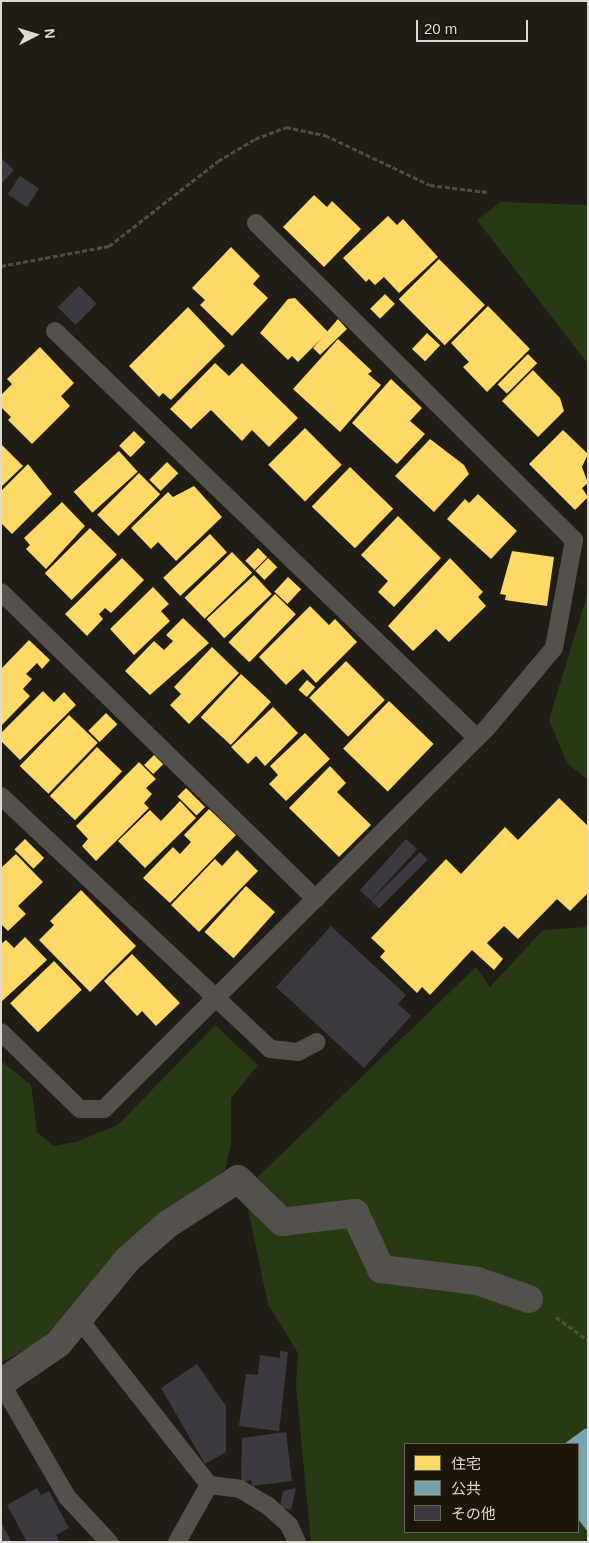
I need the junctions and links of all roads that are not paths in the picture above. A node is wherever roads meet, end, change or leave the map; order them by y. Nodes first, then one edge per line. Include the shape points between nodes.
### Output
1 (256, 223) dead end
2 (55, 331) dead end
3 (1, 592) edge
4 (477, 738) junction
5 (1, 796) edge
6 (316, 899) junction
7 (216, 1002) junction
8 (1, 1032) edge
9 (317, 1042) dead end
10 (529, 1299) road end
11 (79, 1319) junction
12 (1, 1383) edge
13 (209, 1485) junction
14 (109, 1542) edge
15 (177, 1542) edge
16 (297, 1542) edge

1 - 4 lane via 574,540 554,648
2 - 4 lane
3 - 6 lane
4 - 6 lane
5 - 7 lane
6 - 7 lane
7 - 8 lane via 104,1109 80,1109
7 - 9 lane via 270,1048 298,1052
10 - 11 street via 477,1282 381,1269 355,1213 282,1222 238,1179 168,1224 128,1259
11 - 12 street via 58,1344
11 - 13 lane
12 - 14 lane via 67,1497
13 - 15 lane
13 - 16 lane via 240,1489 267,1505 289,1525

